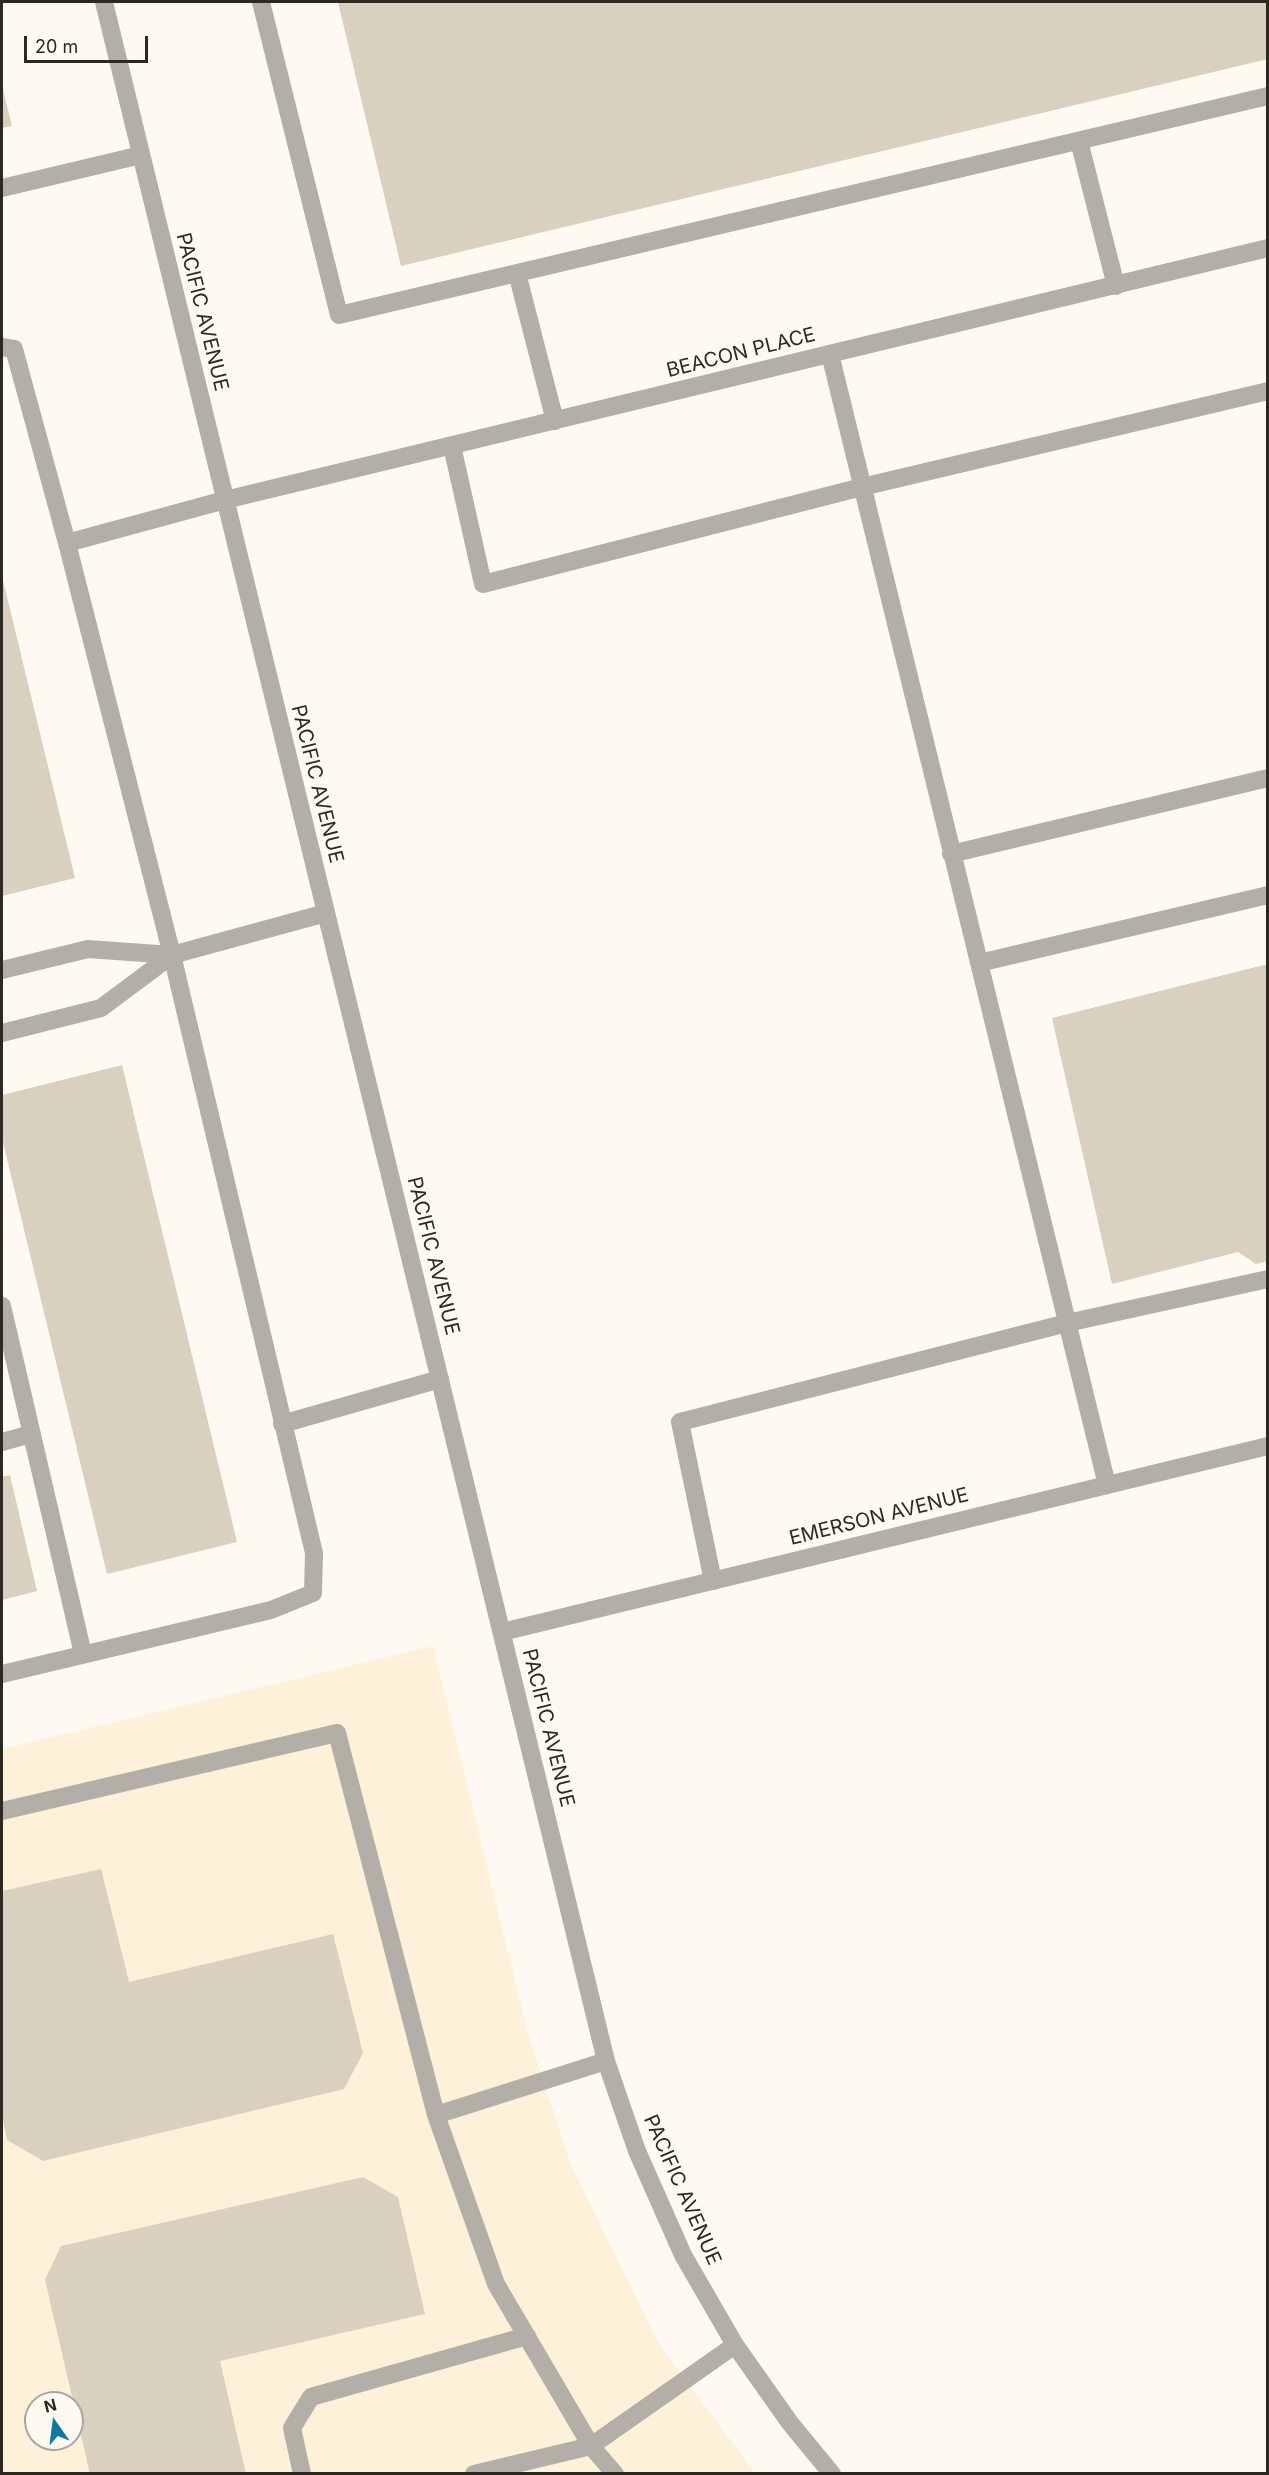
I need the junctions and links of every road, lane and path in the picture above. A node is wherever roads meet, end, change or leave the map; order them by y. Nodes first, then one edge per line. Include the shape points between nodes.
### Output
1 (104, 2) edge
2 (261, 2) edge
3 (1268, 96) edge
4 (1079, 141) junction
5 (141, 155) junction
6 (2, 188) edge
7 (1268, 248) edge
8 (517, 273) junction
9 (1116, 286) junction
10 (2, 347) edge
11 (830, 354) junction
12 (1268, 391) edge
13 (555, 421) junction
14 (452, 446) junction
15 (862, 487) junction
16 (225, 500) junction
17 (67, 543) junction
18 (1268, 778) edge
19 (951, 854) junction
20 (1268, 895) edge
21 (326, 913) junction
22 (171, 955) junction
23 (979, 963) junction
24 (2, 970) edge
25 (2, 1033) edge
26 (1268, 1279) edge
27 (2, 1306) edge
28 (1067, 1323) junction
29 (440, 1379) junction
30 (282, 1424) junction
31 (31, 1434) junction
32 (2, 1442) edge
33 (1268, 1446) edge
34 (1107, 1485) junction
35 (713, 1581) junction
36 (502, 1632) junction
37 (83, 1654) junction
38 (2, 1674) edge
39 (2, 1811) edge
40 (606, 2061) junction
41 (436, 2115) junction
42 (526, 2336) junction
43 (735, 2345) junction
44 (591, 2446) junction
45 (302, 2474) edge
46 (474, 2474) edge
47 (615, 2474) edge
48 (832, 2474) edge

1 - 5 street, PACIFIC AVENUE
2 - 8 street via 339,315
3 - 4 street
4 - 8 street
4 - 9 street
5 - 6 street
5 - 16 street, PACIFIC AVENUE
7 - 9 street, BEACON PLACE
8 - 13 street
9 - 11 street, BEACON PLACE
10 - 17 street via 14,349
11 - 13 street, BEACON PLACE
11 - 15 street
12 - 15 street
13 - 14 street, BEACON PLACE
14 - 15 street via 483,584
14 - 16 street, BEACON PLACE
15 - 19 street
16 - 17 street, BEACON PLACE
16 - 21 street, PACIFIC AVENUE
17 - 22 street
18 - 19 street
19 - 23 street
20 - 23 street
21 - 22 street
21 - 29 street, PACIFIC AVENUE
22 - 24 street via 88,949
22 - 25 street via 101,1008
22 - 30 street
23 - 28 street
26 - 28 street
27 - 31 street
28 - 34 street
28 - 35 street via 680,1422
29 - 30 street
29 - 36 street, PACIFIC AVENUE
30 - 37 street via 314,1553 313,1593 271,1610
31 - 32 street
31 - 37 street
33 - 34 street, EMERSON AVENUE
34 - 35 street, EMERSON AVENUE
35 - 36 street, EMERSON AVENUE
36 - 40 street, PACIFIC AVENUE
37 - 38 street
39 - 41 street via 336,1733
40 - 41 street
40 - 43 street, PACIFIC AVENUE via 637,2151 683,2255
41 - 42 street via 496,2284
42 - 44 street
42 - 45 street via 311,2397 292,2428
43 - 44 street
43 - 48 street, PACIFIC AVENUE
44 - 46 street
44 - 47 street

